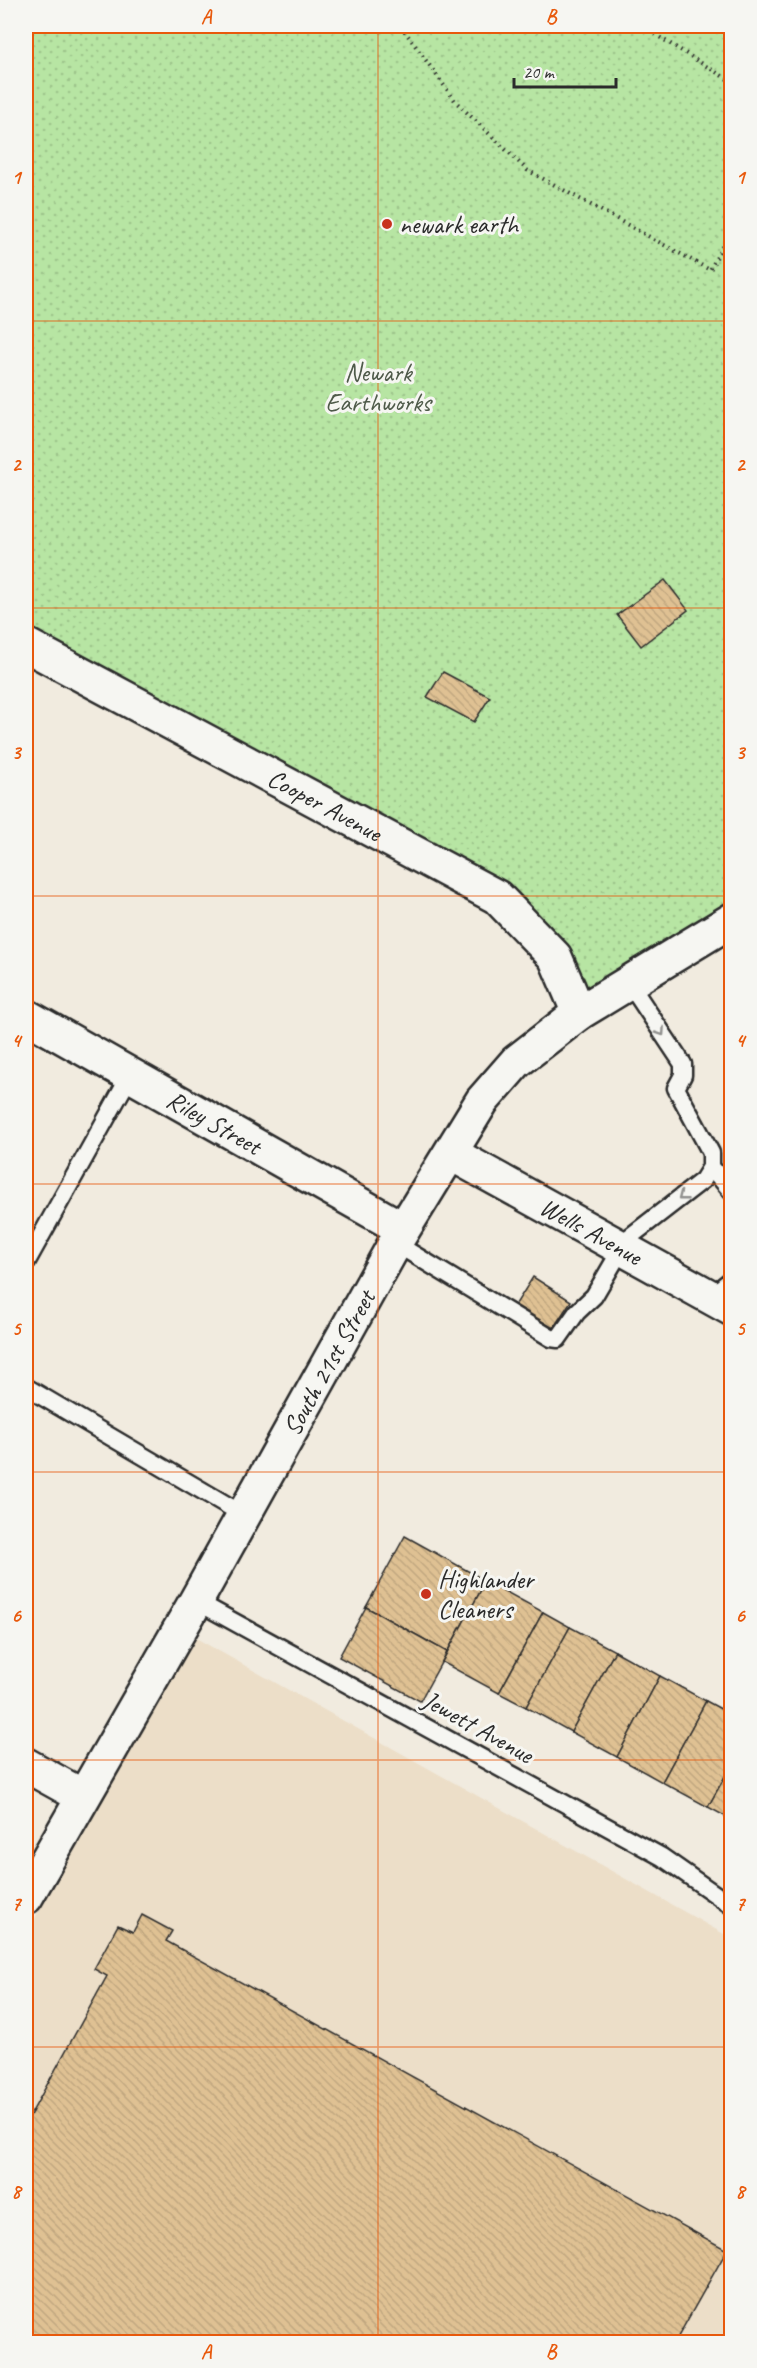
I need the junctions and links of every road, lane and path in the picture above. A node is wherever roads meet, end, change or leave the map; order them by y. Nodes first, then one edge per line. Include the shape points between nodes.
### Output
1 (401, 26) edge
2 (646, 26) edge
3 (732, 82) edge
4 (732, 227) edge
5 (26, 645) edge
6 (732, 920) edge
7 (628, 983) junction
8 (579, 1013) junction
9 (26, 1016) edge
10 (131, 1074) junction
11 (452, 1154) junction
12 (711, 1167) junction
13 (732, 1192) edge
14 (399, 1236) junction
15 (620, 1247) junction
16 (26, 1263) edge
17 (724, 1295) edge
18 (26, 1387) edge
19 (242, 1514) junction
20 (196, 1601) junction
21 (26, 1765) edge
22 (82, 1796) junction
23 (26, 1897) edge
24 (732, 1906) edge

1 - 4 path via 456,102 527,170 710,270
2 - 3 path
5 - 8 street, Cooper Avenue via 497,897 555,957
6 - 7 street, South 21st Street
7 - 8 street, South 21st Street
7 -> 12 lane via 684,1064 676,1088 711,1154
8 - 11 street, South 21st Street via 516,1062 482,1101
9 - 10 street, Riley Street
10 - 14 street, Riley Street
10 - 16 lane
11 - 14 street, South 21st Street
11 - 15 street, Wells Avenue
12 - 13 lane
12 -> 15 lane via 703,1180
14 - 15 lane via 558,1339 594,1296
14 - 19 street, South 21st Street
15 - 17 street, Wells Avenue
18 - 19 lane
19 - 20 street, South 21st Street
20 - 22 street, South 21st Street
20 - 24 lane, Jewett Avenue via 662,1857
21 - 22 street
22 - 23 street, South 21st Street

